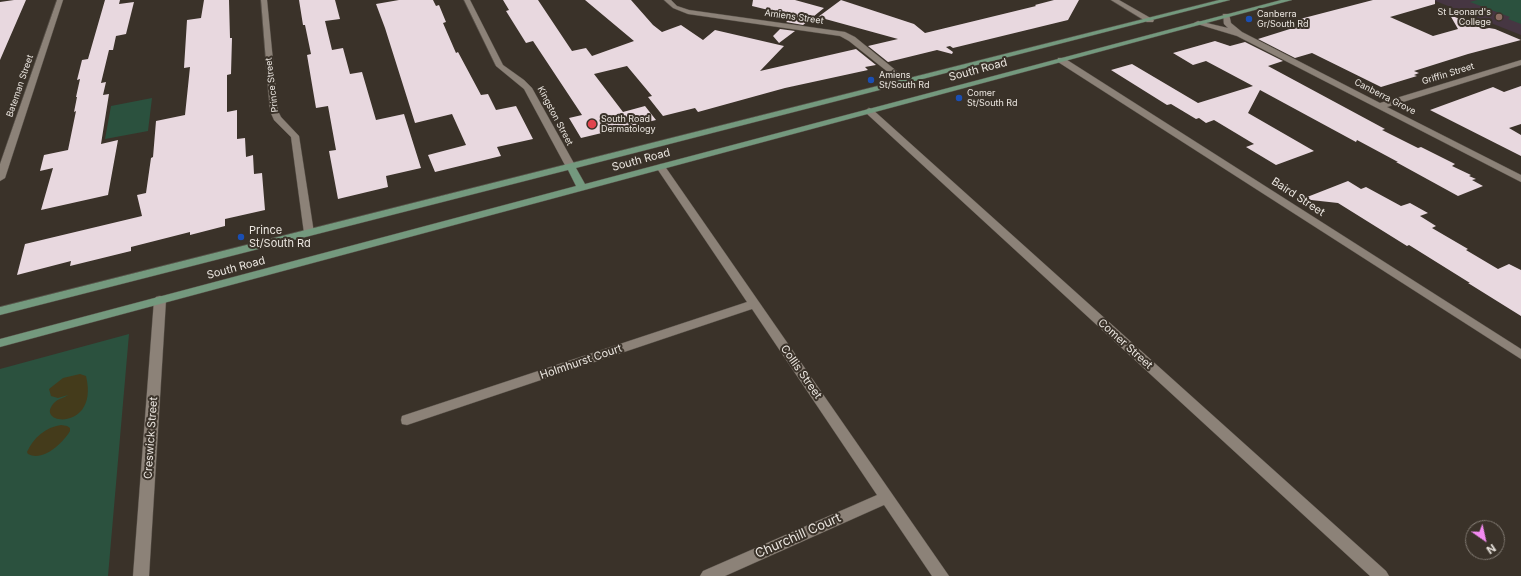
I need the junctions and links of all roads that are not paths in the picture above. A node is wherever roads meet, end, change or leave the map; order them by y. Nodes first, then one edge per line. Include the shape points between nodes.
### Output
1 (60, 0) edge
2 (264, 0) edge
3 (467, 0) edge
4 (667, 0) edge
5 (1114, 0) edge
6 (1227, 0) edge
7 (1283, 1) edge
8 (1226, 16) junction
9 (1150, 20) junction
10 (1198, 24) junction
11 (1240, 34) junction
12 (1061, 60) junction
13 (1521, 62) edge
14 (906, 82) junction
15 (1380, 106) junction
16 (869, 111) junction
17 (571, 167) junction
18 (661, 167) junction
19 (0, 178) edge
20 (1521, 179) edge
21 (582, 188) junction
22 (309, 233) junction
23 (160, 300) junction
24 (754, 304) junction
25 (0, 311) edge
26 (0, 343) edge
27 (1521, 355) edge
28 (407, 420) dead end
29 (887, 497) junction
30 (141, 576) edge
31 (708, 576) edge
32 (941, 576) edge
33 (1381, 576) edge

1 - 19 street, Bateman Street
2 - 22 street, Prince Street via 274,111 277,118 295,136
3 - 17 street, Kingston Street via 500,66 528,88
4 - 14 street, Amiens Street via 675,7 688,12 842,34
5 - 9 street
6 - 9 main road, South Road
7 - 8 main road, South Road
8 - 10 main road, South Road
8 - 11 street, Canberra Grove via 1228,24
9 - 14 main road, South Road
10 - 11 street, Canberra Grove
10 - 12 main road, South Road
11 - 15 street, Canberra Grove
12 - 16 main road, South Road
12 - 27 street, Baird Street
13 - 15 street, Griffin Street
14 - 17 main road, South Road
15 - 20 street, Canberra Grove
16 - 18 main road, South Road
16 - 33 street, Comer Street
17 - 21 main road
17 - 22 main road, South Road
18 - 21 main road, South Road
18 - 24 street, Collis Street
21 - 23 main road, South Road
22 - 25 main road, South Road
23 - 26 main road, South Road
23 - 30 street, Creswick Street
24 - 28 street, Holmhurst Court
24 - 29 street, Collis Street
29 - 31 street, Churchill Court
29 - 32 street, Collis Street

